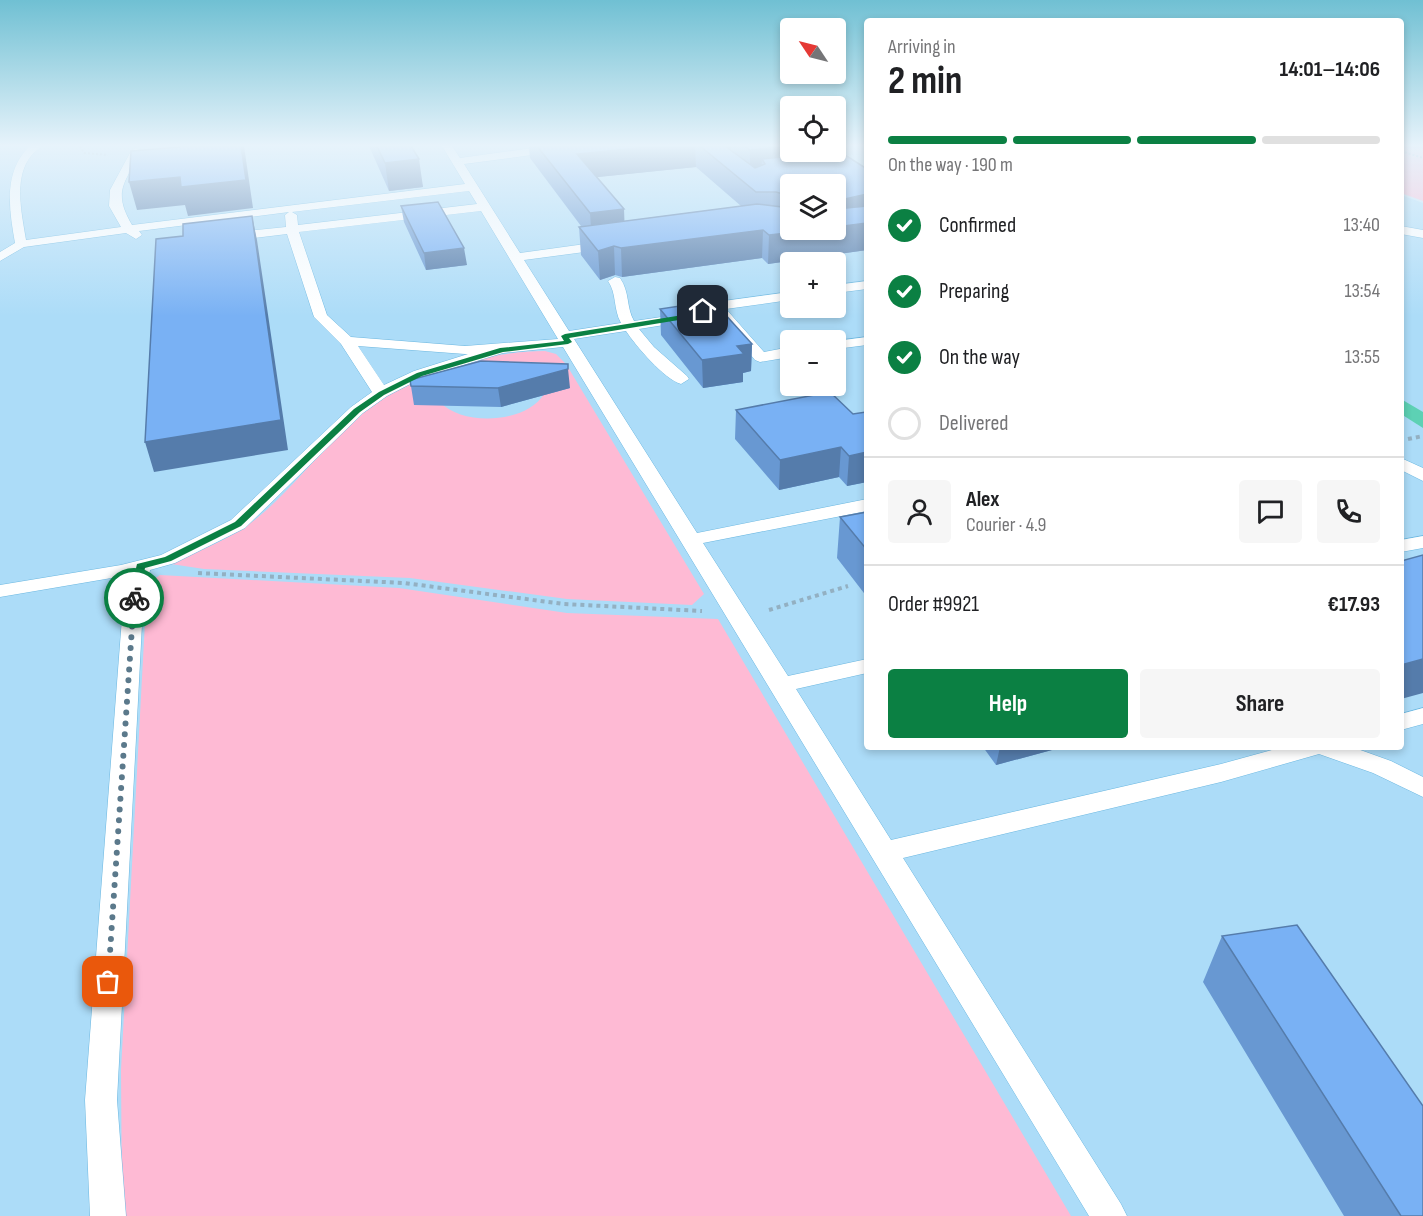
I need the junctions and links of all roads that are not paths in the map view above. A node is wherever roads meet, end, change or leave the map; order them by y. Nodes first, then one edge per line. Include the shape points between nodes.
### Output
1 (16, 203) edge
2 (115, 203) edge
3 (342, 203) edge
4 (482, 203) edge
5 (485, 207) junction
6 (291, 209) junction
7 (128, 229) junction
8 (292, 229) junction
9 (1404, 231) edge
10 (1423, 234) edge
11 (153, 238) dead end
12 (216, 238) edge
13 (619, 243) edge
14 (21, 244) junction
15 (0, 247) edge
16 (0, 257) edge
17 (516, 257) junction
18 (615, 281) dead end
19 (864, 285) edge
20 (846, 288) edge
21 (780, 297) edge
22 (716, 306) junction
23 (631, 326) junction
24 (567, 339) junction
25 (347, 341) junction
26 (864, 341) edge
27 (846, 344) edge
28 (502, 350) junction
29 (780, 354) edge
30 (681, 379) dead end
31 (381, 393) junction
32 (1404, 465) edge
33 (1423, 477) edge
34 (864, 506) edge
35 (690, 540) junction
36 (141, 566) junction
37 (0, 591) edge
38 (864, 667) edge
39 (780, 685) junction
40 (1423, 716) edge
41 (1404, 721) edge
42 (1302, 750) edge
43 (1334, 750) edge
44 (1423, 788) edge
45 (884, 852) junction
46 (108, 1216) edge
47 (1108, 1216) edge

1 - 14 lane
2 - 7 lane
3 - 6 lane
4 - 5 lane
5 - 8 lane
5 - 17 lane
6 - 7 lane
6 - 8 lane
7 - 11 lane via 133,235
7 - 14 lane
8 - 12 lane
8 - 25 lane via 321,317
9 - 10 lane
13 - 17 lane
14 - 15 lane
14 - 16 lane
17 - 24 lane
18 - 23 lane via 623,290 623,314
19 - 20 lane
21 - 22 lane
22 - 23 lane via 691,316
22 - 29 lane via 760,357
23 - 24 lane
23 - 30 lane via 648,351
24 - 28 lane
24 - 35 lane
25 - 28 lane
25 - 31 lane
26 - 27 lane
28 - 31 lane via 419,374
31 - 36 lane via 357,410 238,524 168,559
32 - 33 lane
34 - 35 lane
35 - 39 lane
36 - 37 lane
36 - 46 lane via 133,605 101,1100
38 - 39 lane
39 - 45 lane
40 - 41 lane
42 - 45 lane via 1221,773
43 - 44 lane via 1382,767
45 - 47 lane

